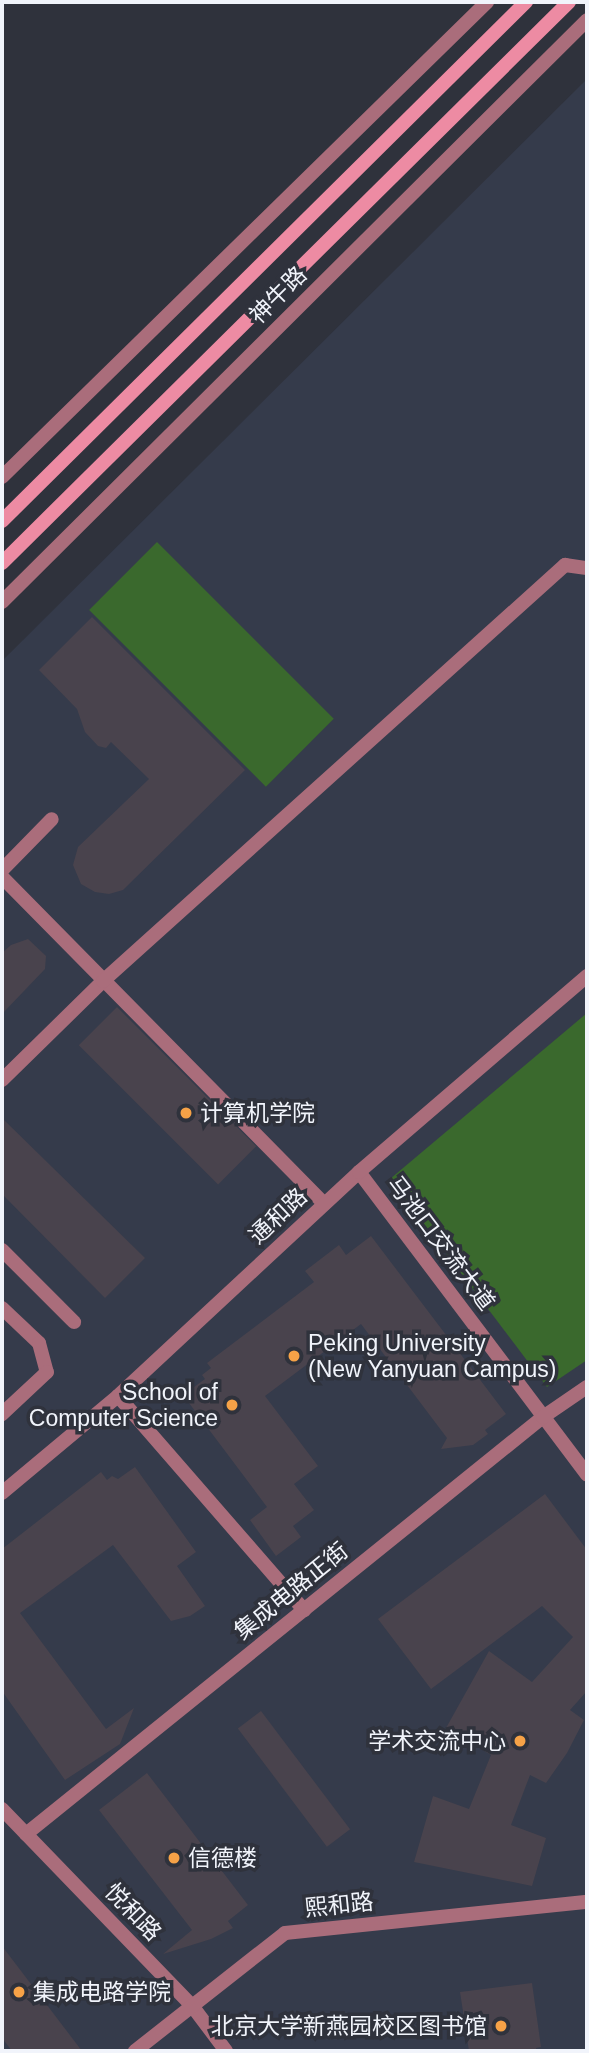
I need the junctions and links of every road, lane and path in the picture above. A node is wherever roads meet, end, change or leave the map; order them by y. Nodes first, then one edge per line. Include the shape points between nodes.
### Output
1 (487, 2) edge
2 (526, 2) edge
3 (569, 2) edge
4 (587, 20) edge
5 (2, 477) edge
6 (2, 521) edge
7 (2, 563) edge
8 (587, 568) edge
9 (2, 602) edge
10 (52, 819) dead end
11 (2, 870) edge
12 (2, 877) edge
13 (587, 976) edge
14 (103, 981) junction
15 (2, 1080) edge
16 (359, 1172) junction
17 (324, 1204) junction
18 (2, 1250) edge
19 (2, 1308) edge
20 (74, 1322) dead end
21 (587, 1387) edge
22 (118, 1396) junction
23 (2, 1414) edge
24 (543, 1417) junction
25 (587, 1475) edge
26 (2, 1493) edge
27 (304, 1610) junction
28 (2, 1809) edge
29 (26, 1834) junction
30 (587, 1902) edge
31 (193, 2007) junction
32 (135, 2051) edge
33 (226, 2051) edge

1 - 5 street
2 - 6 main road, 神牛路
3 - 7 main road, 神牛路
4 - 9 street, 神牛路
8 - 14 street via 565,565
10 - 11 street
12 - 14 street
13 - 16 street, 通和路
14 - 15 street
14 - 17 street
16 - 17 street, 通和路
16 - 24 street, 马池口交流大道
17 - 22 street, 通和路
18 - 20 street
19 - 23 street via 39,1343 47,1372
21 - 24 street, 集成电路正街
22 - 26 street, 通和路
22 - 27 street
24 - 25 street, 马池口交流大道
24 - 27 street, 集成电路正街
27 - 29 street, 集成电路正街
28 - 29 street, 悦和路
29 - 31 street, 悦和路
30 - 31 street, 熙和路 via 285,1933
31 - 32 street, 熙和路
31 - 33 street, 悦和路

